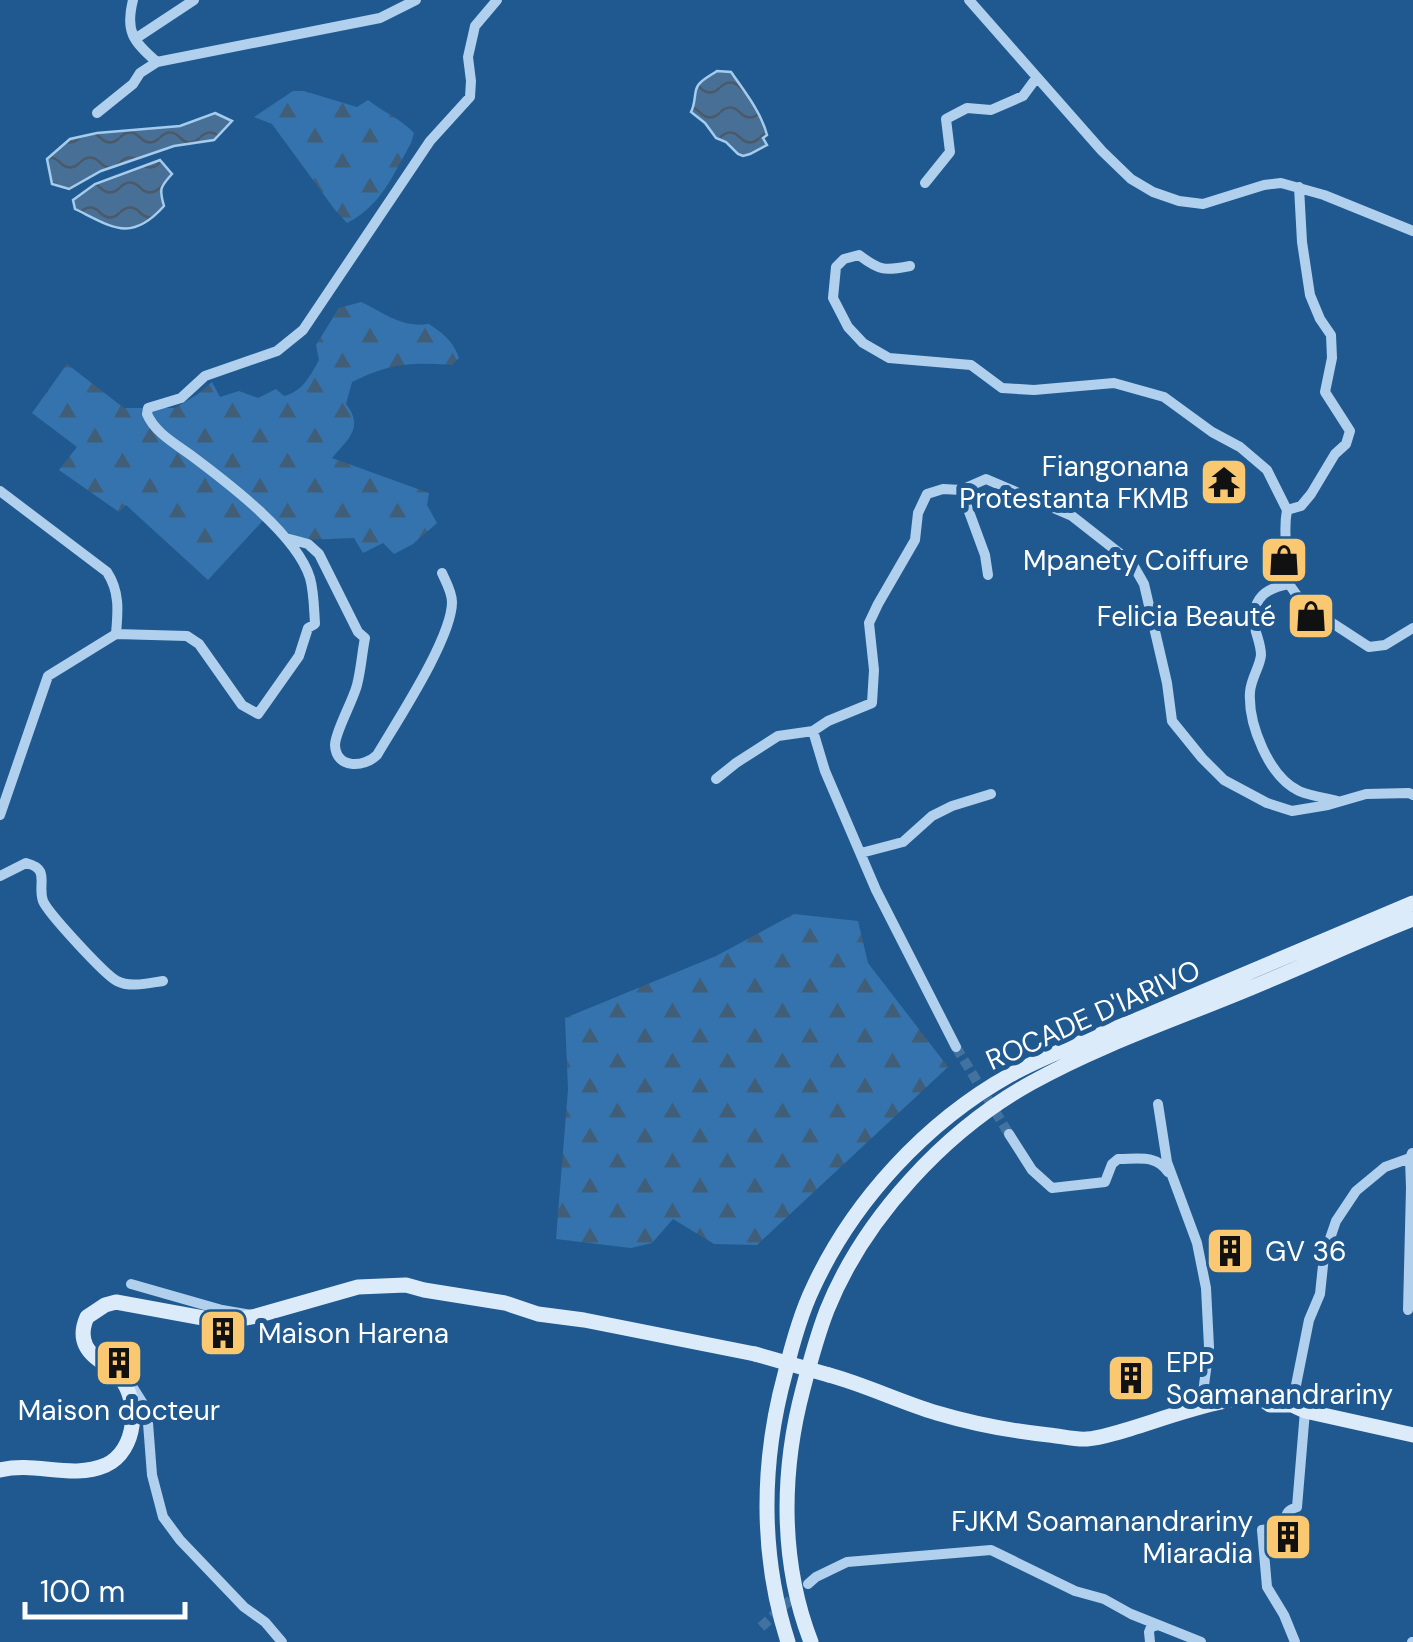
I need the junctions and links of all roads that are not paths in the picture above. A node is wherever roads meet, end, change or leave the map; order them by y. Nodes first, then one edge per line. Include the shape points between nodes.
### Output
1 (132, 0) edge
2 (194, 0) edge
3 (416, 0) edge
4 (497, 0) edge
5 (968, 0) edge
6 (135, 39) junction
7 (157, 62) junction
8 (1036, 77) junction
9 (97, 113) dead end
10 (924, 182) dead end
11 (1300, 187) junction
12 (1413, 230) edge
13 (910, 266) dead end
14 (0, 490) edge
15 (961, 490) junction
16 (1287, 510) junction
17 (286, 538) junction
18 (442, 573) dead end
19 (988, 575) dead end
20 (1277, 586) junction
21 (1413, 628) edge
22 (116, 634) junction
23 (813, 731) junction
24 (716, 779) dead end
25 (991, 794) dead end
26 (1413, 795) edge
27 (1340, 802) junction
28 (0, 815) edge
29 (861, 853) junction
30 (0, 876) edge
31 (1413, 903) edge
32 (1413, 919) edge
33 (163, 981) dead end
34 (956, 1047) tunnel mouth
35 (1158, 1104) dead end
36 (1009, 1134) tunnel mouth
37 (1411, 1155) edge
38 (1174, 1181) junction
39 (131, 1284) dead end
40 (1408, 1310) dead end
41 (256, 1316) junction
42 (124, 1382) junction
43 (1200, 1408) junction
44 (1299, 1408) junction
45 (1413, 1435) edge
46 (0, 1470) edge
47 (808, 1584) tunnel mouth
48 (1160, 1624) junction
49 (282, 1642) edge
50 (788, 1642) edge
51 (811, 1642) edge
52 (1150, 1642) edge
53 (1201, 1642) edge
54 (1296, 1642) edge

1 - 6 street via 128,19
2 - 6 street
3 - 7 street via 380,18
4 - 17 street via 474,26 470,97 430,141 303,330 277,352 205,376 181,398 148,408 156,428
5 - 8 street
6 - 7 street
7 - 9 street
8 - 10 street via 1023,96 946,119 950,152
8 - 11 street via 1131,179 1153,192 1203,204 1264,184
11 - 12 street
11 - 16 street via 1310,295 1331,335 1325,392 1350,430 1312,494
13 - 16 street via 888,271 859,255 836,267 833,298 863,343 889,358 971,365 1002,388 1114,383 1164,397 1268,470
14 - 22 street via 107,572 118,602
15 - 19 street
15 - 23 street via 927,494 915,540 869,623 872,703
15 - 27 street via 986,479 1072,516 1132,563 1144,584 1172,721 1224,780 1292,810
16 - 20 street via 1286,568
17 - 18 street via 319,554 364,638 358,684 335,743 338,755 358,766 378,755 440,644 453,605
17 - 22 street via 310,580 315,624 258,714 242,705 187,636
20 - 21 street via 1289,584 1302,604 1369,647
20 - 27 street via 1262,595 1254,612 1261,656 1250,694 1255,727 1282,780
22 - 28 street via 48,676
23 - 24 street via 778,736
23 - 29 street
25 - 29 street via 932,816 903,842
26 - 27 street via 1366,794
29 - 34 street
30 - 33 street via 34,865 41,872 44,904 105,972 118,982
31 - 50 main road, ROCADE D'IARIVO via 1011,1075 954,1110 910,1149 869,1198 813,1288 781,1387 766,1519
32 - 51 main road, ROCADE D'IARIVO via 1032,1082 959,1131 888,1209 828,1307 794,1432 788,1534
35 - 38 street
36 - 38 street via 1052,1188 1105,1182 1118,1159 1158,1160
37 - 40 street
37 - 44 street via 1356,1192 1336,1220 1309,1320
38 - 43 street via 1206,1288 1209,1347
39 - 41 street
41 - 42 main road via 224,1322 105,1305 87,1317 85,1343
41 - 43 main road, bridge via 358,1287 406,1285 754,1354 988,1426 1088,1439
42 - 46 main road via 132,1424 116,1459 77,1472
42 - 49 street via 147,1410 163,1517
43 - 44 main road via 1249,1398
44 - 45 main road
44 - 54 street via 1297,1507 1286,1514 1286,1526 1262,1530 1267,1587
47 - 48 street via 847,1562 991,1550
48 - 52 street via 1149,1632
48 - 53 street

